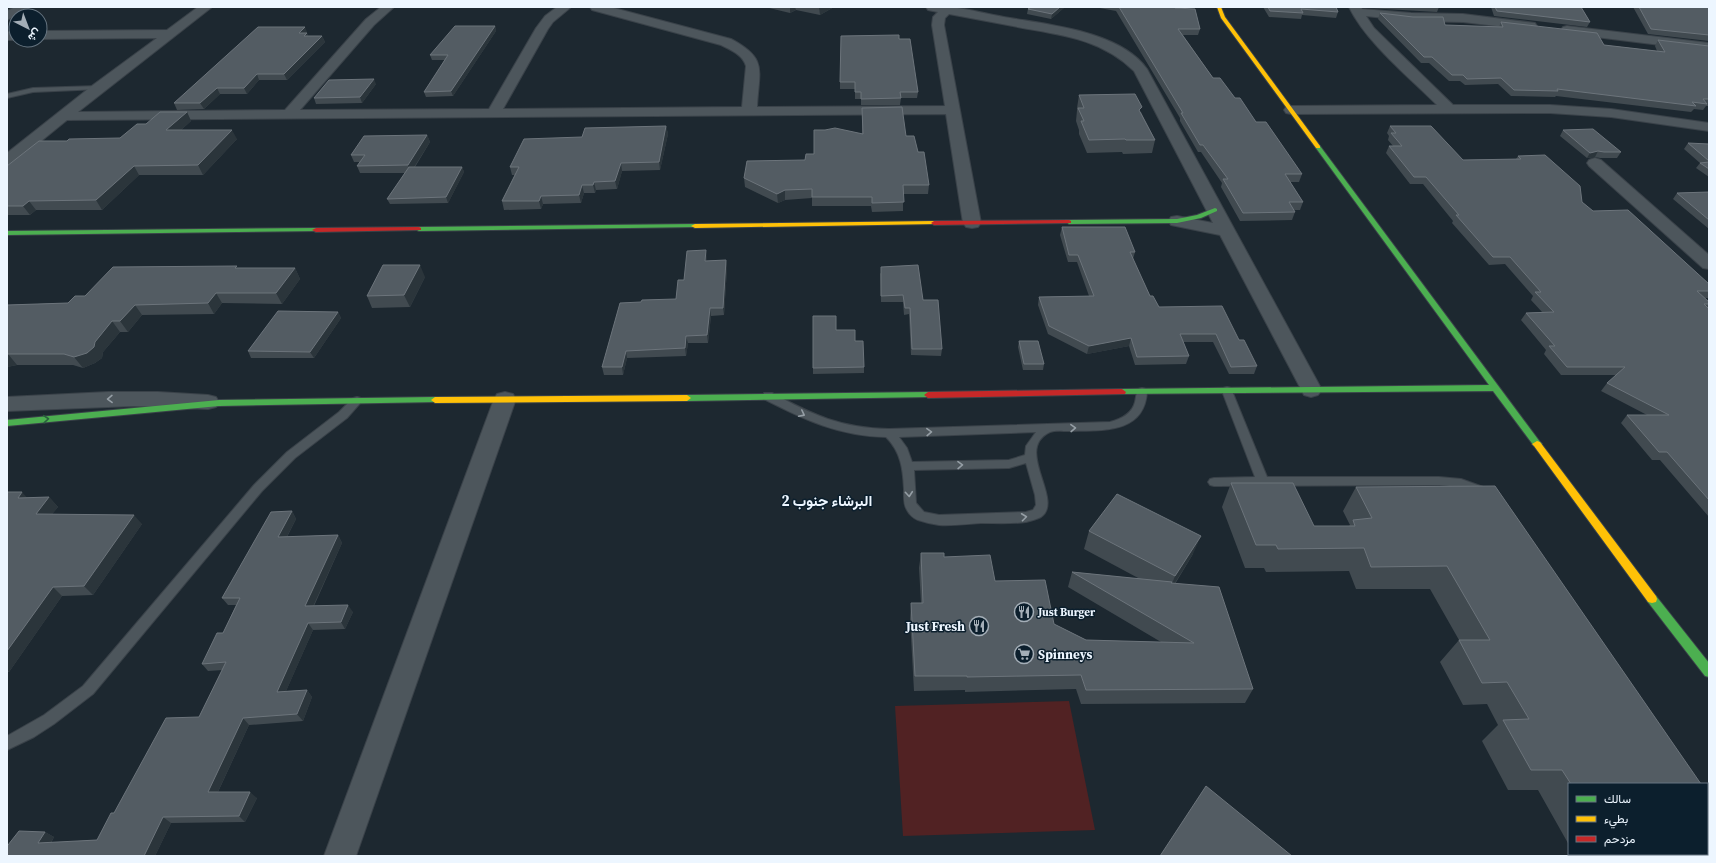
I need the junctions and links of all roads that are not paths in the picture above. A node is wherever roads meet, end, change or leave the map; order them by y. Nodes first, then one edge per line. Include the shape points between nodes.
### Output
1 (24, 7) edge
2 (206, 7) edge
3 (388, 7) edge
4 (565, 7) edge
5 (596, 7) edge
6 (932, 7) edge
7 (1219, 7) edge
8 (947, 10) junction
9 (1357, 13) edge
10 (7, 16) edge
11 (168, 34) junction
12 (48, 36) edge
13 (1709, 47) edge
14 (98, 88) junction
15 (7, 96) edge
16 (1450, 109) junction
17 (952, 110) junction
18 (1291, 110) junction
19 (749, 112) junction
20 (289, 114) junction
21 (493, 114) junction
22 (63, 116) junction
23 (1709, 127) edge
24 (7, 161) edge
25 (1594, 163) dead end
26 (1215, 210) junction
27 (1177, 221) junction
28 (972, 223) junction
29 (7, 232) edge
30 (1227, 232) junction
31 (1709, 264) edge
32 (1496, 388) junction
33 (1312, 390) junction
34 (1227, 391) junction
35 (1142, 392) junction
36 (767, 396) junction
37 (505, 399) junction
38 (357, 401) junction
39 (219, 403) junction
40 (7, 404) edge
41 (7, 423) edge
42 (1048, 428) junction
43 (889, 433) junction
44 (1030, 458) junction
45 (907, 466) junction
46 (1214, 482) dead end
47 (1263, 482) junction
48 (1494, 499) edge
49 (1709, 672) edge
50 (7, 743) edge
51 (340, 856) edge

1 - 10 street
2 - 11 street
3 - 20 street via 370,22
4 - 21 street via 542,28
5 - 19 street via 716,39 741,50 753,66
6 - 8 street
7 - 18 street via 1222,17
8 - 17 street via 939,17 938,24
8 - 26 street via 1078,35 1110,46 1133,60
9 - 13 street via 1463,18
9 - 16 street via 1370,31
11 - 12 street
11 - 14 street
14 - 15 lane via 33,90
14 - 22 street
16 - 18 street
16 - 23 street via 1580,110
17 - 19 street
17 - 28 street
18 - 32 street
19 - 21 street
20 - 21 street
20 - 22 street
22 - 24 street
25 - 31 street
26 - 27 street via 1199,217
26 - 30 street
27 - 28 street
27 - 30 street
28 - 29 street
30 - 33 street
32 - 33 street
32 - 49 street
33 - 34 street
34 - 35 street
34 - 47 lane
35 - 36 street
42 -> 35 lane via 1119,424 1138,410
36 - 37 street
36 -> 43 lane via 835,428
37 - 38 street
37 - 51 street
38 - 39 street
38 - 50 lane via 291,455 258,488 88,690 51,720
39 -> 40 street via 123,398
41 -> 39 street
43 -> 42 lane
42 - 44 lane via 1036,438 1030,451
43 - 45 lane via 903,448
45 -> 44 lane via 1009,464
45 -> 44 lane via 910,503 920,516 939,520 1022,518 1037,513 1042,506
46 - 47 lane
47 - 48 lane via 1439,481 1461,483

